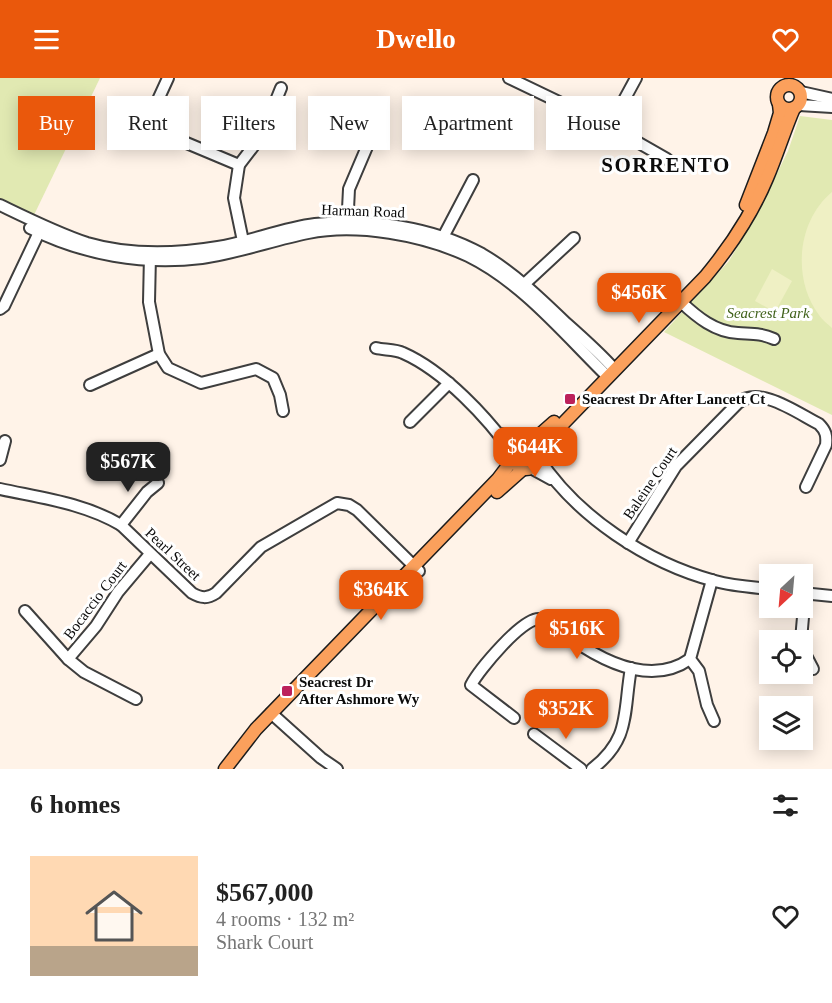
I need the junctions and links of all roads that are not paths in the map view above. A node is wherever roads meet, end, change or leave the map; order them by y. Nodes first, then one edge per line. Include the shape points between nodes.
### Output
1 (168, 78) edge
2 (509, 78) edge
3 (636, 78) edge
4 (785, 82) edge
5 (799, 87) edge
6 (281, 88) dead end
7 (546, 96) edge
8 (627, 96) edge
9 (832, 99) edge
10 (779, 104) junction
11 (796, 107) junction
12 (832, 107) edge
13 (642, 145) edge
14 (366, 150) edge
15 (667, 159) dead end
16 (239, 165) junction
17 (473, 180) dead end
18 (0, 205) edge
19 (0, 213) edge
20 (347, 227) junction
21 (41, 229) junction
22 (574, 238) dead end
23 (441, 241) junction
24 (244, 245) junction
25 (150, 256) junction
26 (521, 287) junction
27 (681, 302) junction
28 (0, 309) edge
29 (774, 339) dead end
30 (376, 348) dead end
31 (159, 354) junction
32 (609, 371) junction
33 (449, 384) junction
34 (90, 385) dead end
35 (283, 411) dead end
36 (410, 422) dead end
37 (4, 441) dead end
38 (519, 451) junction
39 (0, 460) edge
40 (532, 462) junction
41 (158, 483) dead end
42 (806, 487) dead end
43 (0, 489) edge
44 (121, 525) junction
45 (628, 543) junction
46 (150, 554) junction
47 (416, 568) junction
48 (712, 580) junction
49 (759, 587) edge
50 (813, 594) edge
51 (832, 596) edge
52 (26, 611) dead end
53 (68, 659) junction
54 (690, 659) junction
55 (631, 668) junction
56 (136, 699) dead end
57 (274, 715) junction
58 (513, 718) dead end
59 (714, 721) dead end
60 (534, 734) dead end
61 (225, 769) edge
62 (235, 769) edge
63 (337, 769) edge
64 (581, 769) edge
65 (592, 769) edge

1 - 16 street via 146,126
2 - 7 street
3 - 8 street
4 - 5 main road
4 - 10 main road via 778,92
5 - 9 street
5 - 11 main road via 801,99
6 - 16 street via 262,135
10 - 11 main road via 788,109
10 - 32 main road via 778,122 767,153 749,200 733,227 696,277
11 - 12 street
11 - 27 main road via 768,178 738,232 715,266
13 - 15 street
14 - 20 street via 349,189
16 - 24 street via 234,198
17 - 23 street
18 - 21 street, Harman Road
19 - 21 street, Harman Road
20 - 23 street, Harman Road via 397,226
20 - 24 street, Harman Road via 314,224
21 - 25 street, Harman Road
21 - 28 street
22 - 26 street
23 - 26 street, Harman Road via 482,254
24 - 25 street, Harman Road via 205,257
25 - 31 street via 149,302
26 - 32 street, Harman Road
27 - 29 street via 714,327 736,333 761,333
27 - 32 main road
30 - 33 street via 400,352 433,368
31 - 34 street
31 - 35 street via 168,368 201,382 256,369 273,378
32 - 38 main road
32 - 40 main road
33 - 36 street
33 - 38 street
37 - 39 street
38 - 40 main road via 534,448
38 - 40 main road via 516,465
38 - 47 main road
40 - 45 street via 578,506
40 - 47 main road
41 - 44 street
42 - 45 street, Baleine Court via 826,445 824,428 764,397 747,397 676,465
43 - 44 street, Pearl Street via 94,511
44 - 46 street, Pearl Street
45 - 48 street via 663,562
46 - 47 street, Pearl Street via 192,593 210,597 261,547 342,503 357,510
46 - 53 street, Bocaccio Court
47 - 57 main road
48 - 49 street
48 - 54 street
50 - 51 street
52 - 53 street
53 - 56 street, Bocaccio Court via 84,672
54 - 55 street via 665,671
54 - 59 street via 702,678
55 - 58 street via 587,650 544,620 533,620 482,667 471,685
55 - 65 street via 619,739
57 - 61 main road via 246,741
57 - 62 main road
57 - 63 street
60 - 64 street

